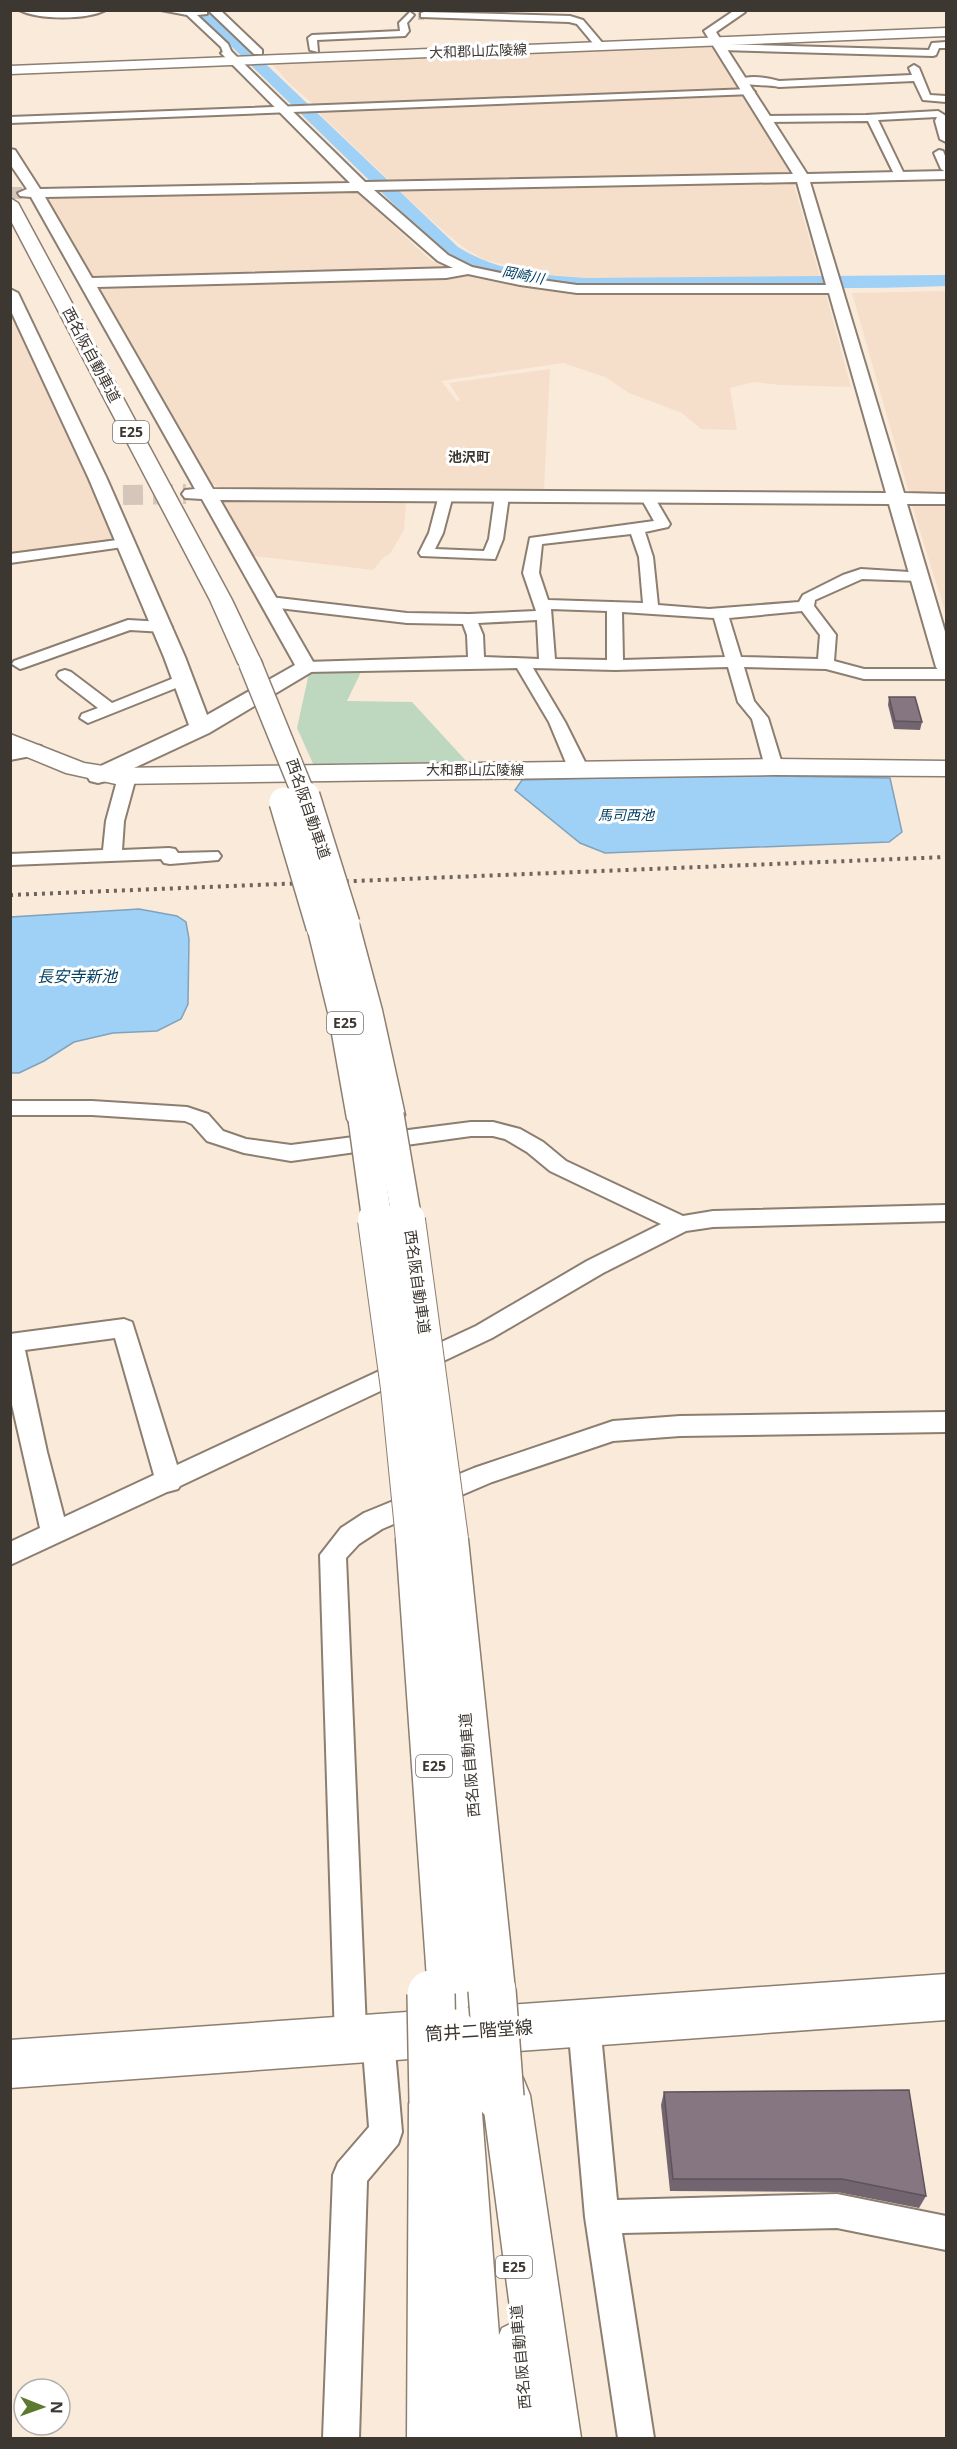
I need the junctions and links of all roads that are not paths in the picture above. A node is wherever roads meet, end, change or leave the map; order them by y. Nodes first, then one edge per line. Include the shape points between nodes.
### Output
1 (22, 10) edge
2 (102, 10) edge
3 (165, 10) edge
4 (214, 11) edge
5 (741, 11) edge
6 (412, 13) edge
7 (191, 14) junction
8 (484, 14) edge
9 (946, 25) edge
10 (946, 32) edge
11 (890, 34) junction
12 (717, 41) junction
13 (598, 42) junction
14 (946, 45) edge
15 (315, 50) junction
16 (257, 55) junction
17 (233, 57) junction
18 (897, 60) junction
19 (924, 61) junction
20 (10, 62) edge
21 (914, 68) junction
22 (10, 70) edge
23 (923, 82) junction
24 (746, 87) junction
25 (932, 99) junction
26 (946, 99) edge
27 (288, 110) junction
28 (942, 116) edge
29 (872, 118) junction
30 (766, 119) junction
31 (10, 120) edge
32 (945, 139) edge
33 (10, 153) edge
34 (939, 153) dead end
35 (946, 169) edge
36 (946, 175) edge
37 (900, 176) junction
38 (802, 177) junction
39 (10, 180) edge
40 (365, 186) junction
41 (24, 196) edge
42 (10, 232) edge
43 (468, 270) junction
44 (50, 276) junction
45 (87, 283) junction
46 (835, 285) junction
47 (10, 293) edge
48 (206, 493) junction
49 (186, 494) tunnel mouth
50 (446, 495) junction
51 (502, 496) junction
52 (648, 498) junction
53 (896, 498) junction
54 (946, 499) edge
55 (637, 529) junction
56 (125, 543) junction
57 (10, 559) edge
58 (920, 576) junction
59 (270, 602) junction
60 (806, 606) junction
61 (614, 607) junction
62 (651, 608) junction
63 (543, 610) junction
64 (720, 613) junction
65 (206, 614) dead end
66 (469, 619) junction
67 (164, 627) junction
68 (476, 662) junction
69 (734, 662) junction
70 (522, 663) junction
71 (547, 663) junction
72 (20, 664) dead end
73 (826, 664) junction
74 (615, 665) junction
75 (306, 667) junction
76 (946, 667) edge
77 (946, 674) edge
78 (65, 675) dead end
79 (185, 679) junction
80 (110, 709) junction
81 (88, 718) dead end
82 (201, 728) junction
83 (10, 741) edge
84 (35, 750) junction
85 (10, 756) edge
86 (774, 767) junction
87 (946, 769) edge
88 (578, 770) junction
89 (98, 776) junction
90 (127, 777) junction
91 (112, 856) junction
92 (212, 856) dead end
93 (10, 860) edge
94 (10, 1108) edge
95 (946, 1213) edge
96 (681, 1224) junction
97 (11, 1343) edge
98 (946, 1422) edge
99 (169, 1482) junction
100 (56, 1534) junction
101 (432, 1539) junction
102 (10, 1554) edge
103 (458, 1992) junction
104 (946, 1997) edge
105 (584, 2024) junction
106 (364, 2039) junction
107 (10, 2064) edge
108 (474, 2099) junction
109 (602, 2217) junction
110 (946, 2234) edge
111 (341, 2439) edge
112 (433, 2439) edge
113 (480, 2439) edge
114 (528, 2439) edge
115 (555, 2439) edge
116 (636, 2439) edge

1 - 2 street via 40,14
3 - 7 street
4 - 7 street
4 - 16 street
5 - 12 street via 711,32
6 - 8 street
6 - 15 street via 403,22 402,34 312,38
7 - 17 street
8 - 13 street via 570,19 580,22
9 - 12 main road, 大和郡山広陵線
10 - 11 main road, 大和郡山広陵線
11 - 12 main road, 大和郡山広陵線
11 - 18 street
12 - 13 main road, 大和郡山広陵線
12 - 18 street
12 - 24 street
13 - 15 main road, 大和郡山広陵線
13 - 16 main road, 大和郡山広陵線
14 - 19 street via 935,45
15 - 16 main road, 大和郡山広陵線
16 - 17 main road, 大和郡山広陵線
17 - 20 main road, 大和郡山広陵線
17 - 22 main road, 大和郡山広陵線
17 - 27 street
18 - 19 street
18 - 21 street
19 - 21 street
21 - 23 street
23 - 24 street via 768,81
23 - 25 street via 926,98
24 - 27 street
24 - 30 street
25 - 26 street
25 - 28 street
27 - 31 street
27 - 40 street
28 - 29 street
28 - 32 street
29 - 30 street
29 - 37 street
30 - 38 street
33 - 41 street
34 - 35 street
36 - 37 street
37 - 38 street
38 - 40 street
38 - 46 street
39 - 44 main road
40 - 41 street
40 - 43 street via 443,258
41 - 44 main road, 西名阪自動車道 / E25
41 - 45 street
42 - 65 main road, 西名阪自動車道 / E25
43 - 45 street via 446,274
43 - 46 street via 577,289
44 - 101 main road, 西名阪自動車道 / E25, bridge via 221,600 280,791 333,926 344,1017 376,1117 400,1388
45 - 48 street
46 - 53 street
47 - 56 street via 115,496
48 - 49 street
48 - 50 street
48 - 59 street
50 - 51 street
50 - 51 street via 426,553 490,556
51 - 52 street
52 - 53 street
52 - 55 street via 663,524
53 - 54 street
53 - 58 street
55 - 62 street via 646,557
55 - 63 street via 535,541 531,573
56 - 57 street
56 - 67 street
58 - 60 street via 854,576 808,598
58 - 76 street
59 - 66 street via 407,618
59 - 75 street
60 - 64 street
60 - 73 street via 828,635
61 - 62 street
61 - 63 street
61 - 74 street
62 - 64 street
63 - 66 street
63 - 71 street
64 - 69 street
66 - 68 street via 475,635
67 - 72 street via 128,625
67 - 79 street
68 - 70 street
68 - 75 street
69 - 73 street
69 - 74 street
69 - 86 street via 746,702 760,718
70 - 71 street
70 - 88 street via 557,722
71 - 74 street
73 - 77 street via 864,674
75 - 82 street
78 - 80 street
79 - 80 street
79 - 82 street
80 - 81 street
82 - 89 street
83 - 84 main road, 大和郡山広陵線
84 - 85 street
84 - 89 main road, 大和郡山広陵線
86 - 87 main road, 大和郡山広陵線
86 - 88 main road, 大和郡山広陵線
88 - 90 main road, 大和郡山広陵線
89 - 90 main road, 大和郡山広陵線
90 - 91 street via 115,821
91 - 92 street
91 - 93 street
94 - 96 street via 187,1114 200,1119 215,1136 244,1146 291,1153 448,1131 493,1129 512,1134 558,1166
95 - 96 street via 713,1219
96 - 99 street via 595,1267 484,1332
97 - 99 street via 124,1328
97 - 100 street
98 - 106 street via 680,1426 613,1431 483,1475 373,1521 350,1536 333,1555
99 - 100 street
100 - 102 street
101 - 103 main road, 西名阪自動車道 / E25
101 - 103 main road, 西名阪自動車道 / E25 via 423,1636
103 - 108 main road, bridge
103 - 108 main road, 西名阪自動車道 / E25, bridge
104 - 105 main road, 筒井二階堂線
105 - 106 main road, 筒井二階堂線
105 - 109 street
106 - 107 main road, 筒井二階堂線
106 - 111 street via 386,2132 350,2175
108 - 112 main road
108 - 113 main road, 西名阪自動車道 / E25
108 - 114 main road, 西名阪自動車道 / E25
108 - 115 main road
109 - 110 street via 837,2211
109 - 116 street

